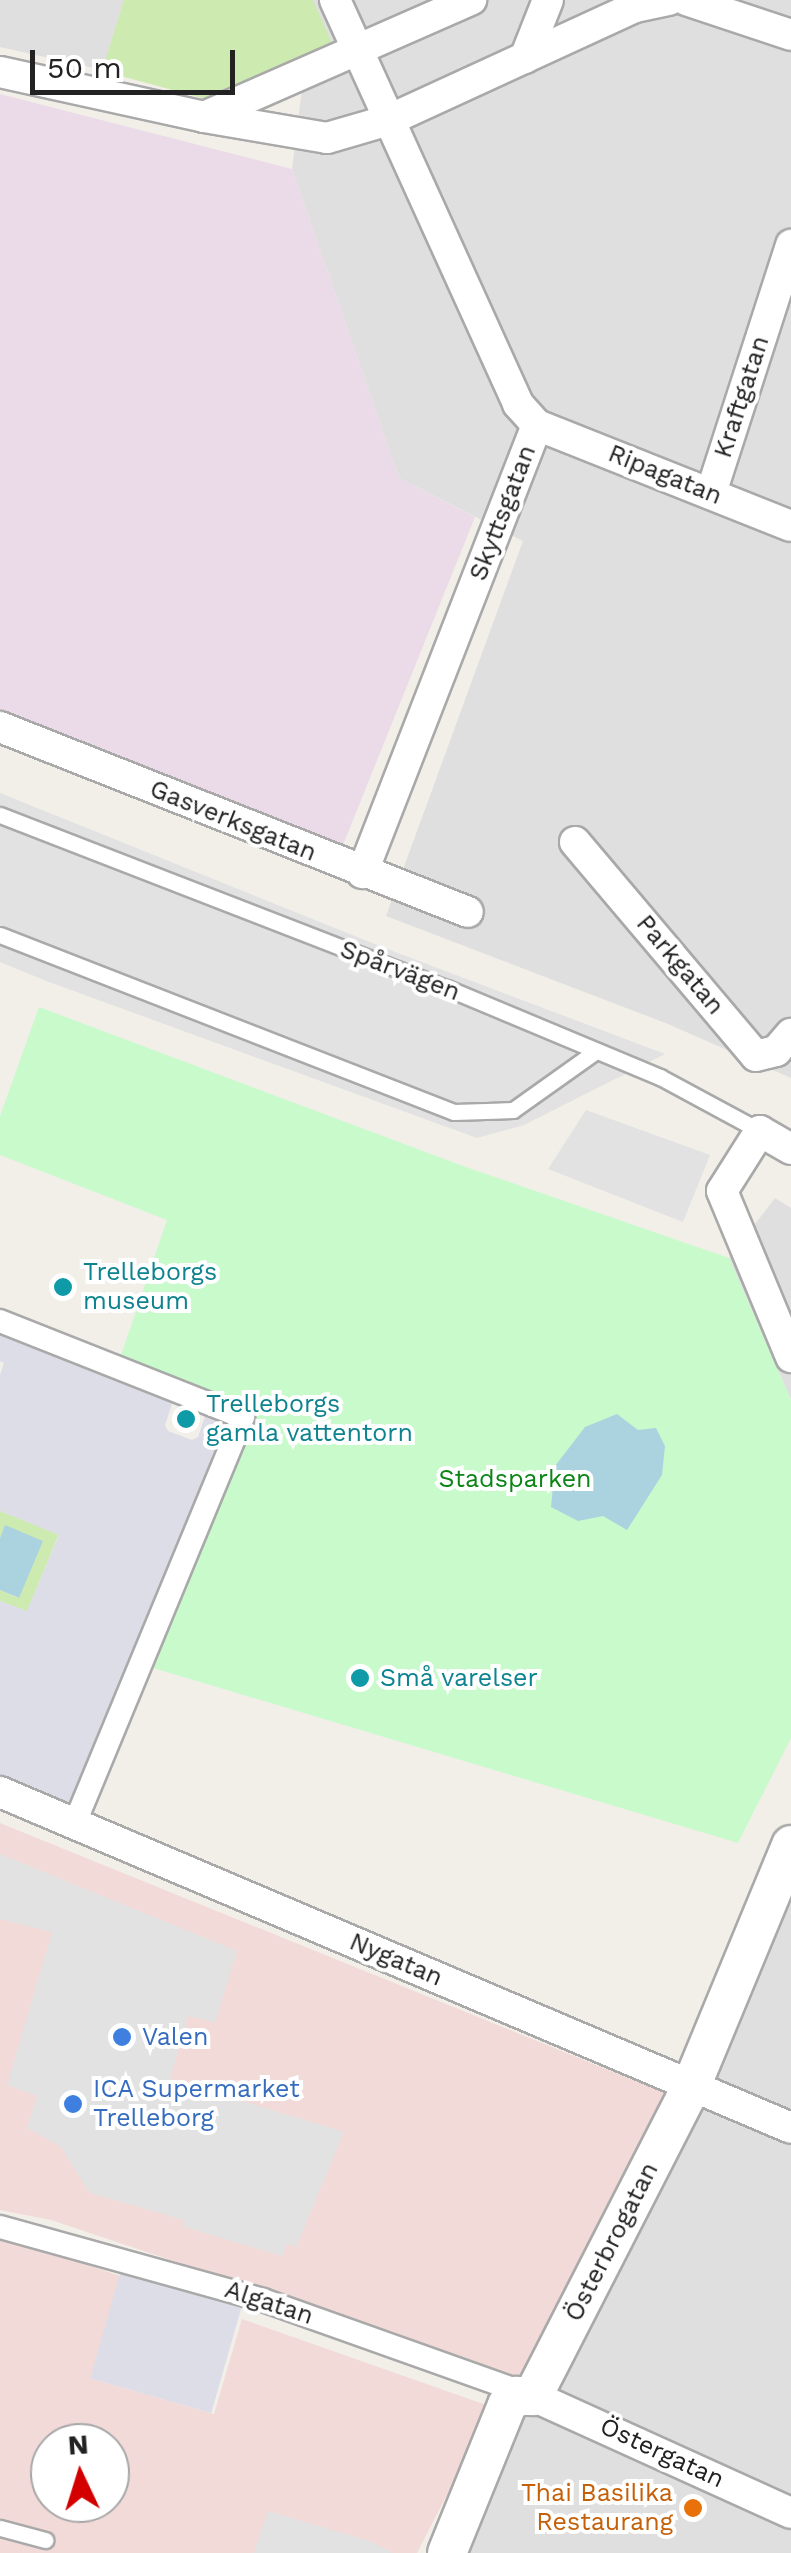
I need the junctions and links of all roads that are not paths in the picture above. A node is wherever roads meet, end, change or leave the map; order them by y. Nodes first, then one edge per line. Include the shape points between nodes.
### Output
1 (335, 0) edge
2 (472, 0) edge
3 (548, 0) edge
4 (669, 0) edge
5 (686, 0) edge
6 (791, 35) edge
7 (359, 53) junction
8 (524, 58) junction
9 (0, 72) edge
10 (204, 118) junction
11 (389, 120) junction
12 (791, 244) edge
13 (538, 425) junction
14 (711, 492) junction
15 (791, 526) edge
16 (0, 727) edge
17 (0, 814) edge
18 (576, 842) dead end
19 (362, 873) junction
20 (468, 912) dead end
21 (0, 935) edge
22 (791, 1034) edge
23 (596, 1051) junction
24 (760, 1130) junction
25 (791, 1149) edge
26 (0, 1320) edge
27 (791, 1358) edge
28 (0, 1792) edge
29 (75, 1822) junction
30 (791, 1845) edge
31 (691, 2087) junction
32 (791, 2128) edge
33 (0, 2227) edge
34 (533, 2396) junction
35 (791, 2514) edge
36 (0, 2528) edge
37 (44, 2540) dead end
38 (446, 2553) edge

1 - 7 street, Skyttsgatan
2 - 7 street
3 - 8 street
4 - 8 street via 635,7
5 - 6 street
7 - 10 street
7 - 11 street, Skyttsgatan
8 - 11 street
9 - 10 street
10 - 11 street via 327,138
11 - 13 street, Skyttsgatan via 518,404
12 - 14 street, Kraftgatan
13 - 14 street, Ripagatan
13 - 19 street, Skyttsgatan
14 - 15 street, Ripagatan
16 - 19 street, Gasverksgatan
17 - 23 lane, Spårvägen
18 - 22 street, Parkgatan via 756,1056 776,1051
19 - 20 street, Gasverksgatan
21 - 23 lane via 454,1112 513,1110
23 - 24 lane, Spårvägen
24 - 25 street, Spårvägen
24 - 27 street via 722,1191
26 - 29 street via 243,1417
28 - 29 street, Nygatan
29 - 31 street, Nygatan
30 - 31 street, Österbrogatan
31 - 32 street, Nygatan
31 - 34 street, Österbrogatan
33 - 34 street, Algatan via 263,2300
34 - 35 street, Östergatan
34 - 38 street via 516,2396 507,2405
36 - 37 lane

